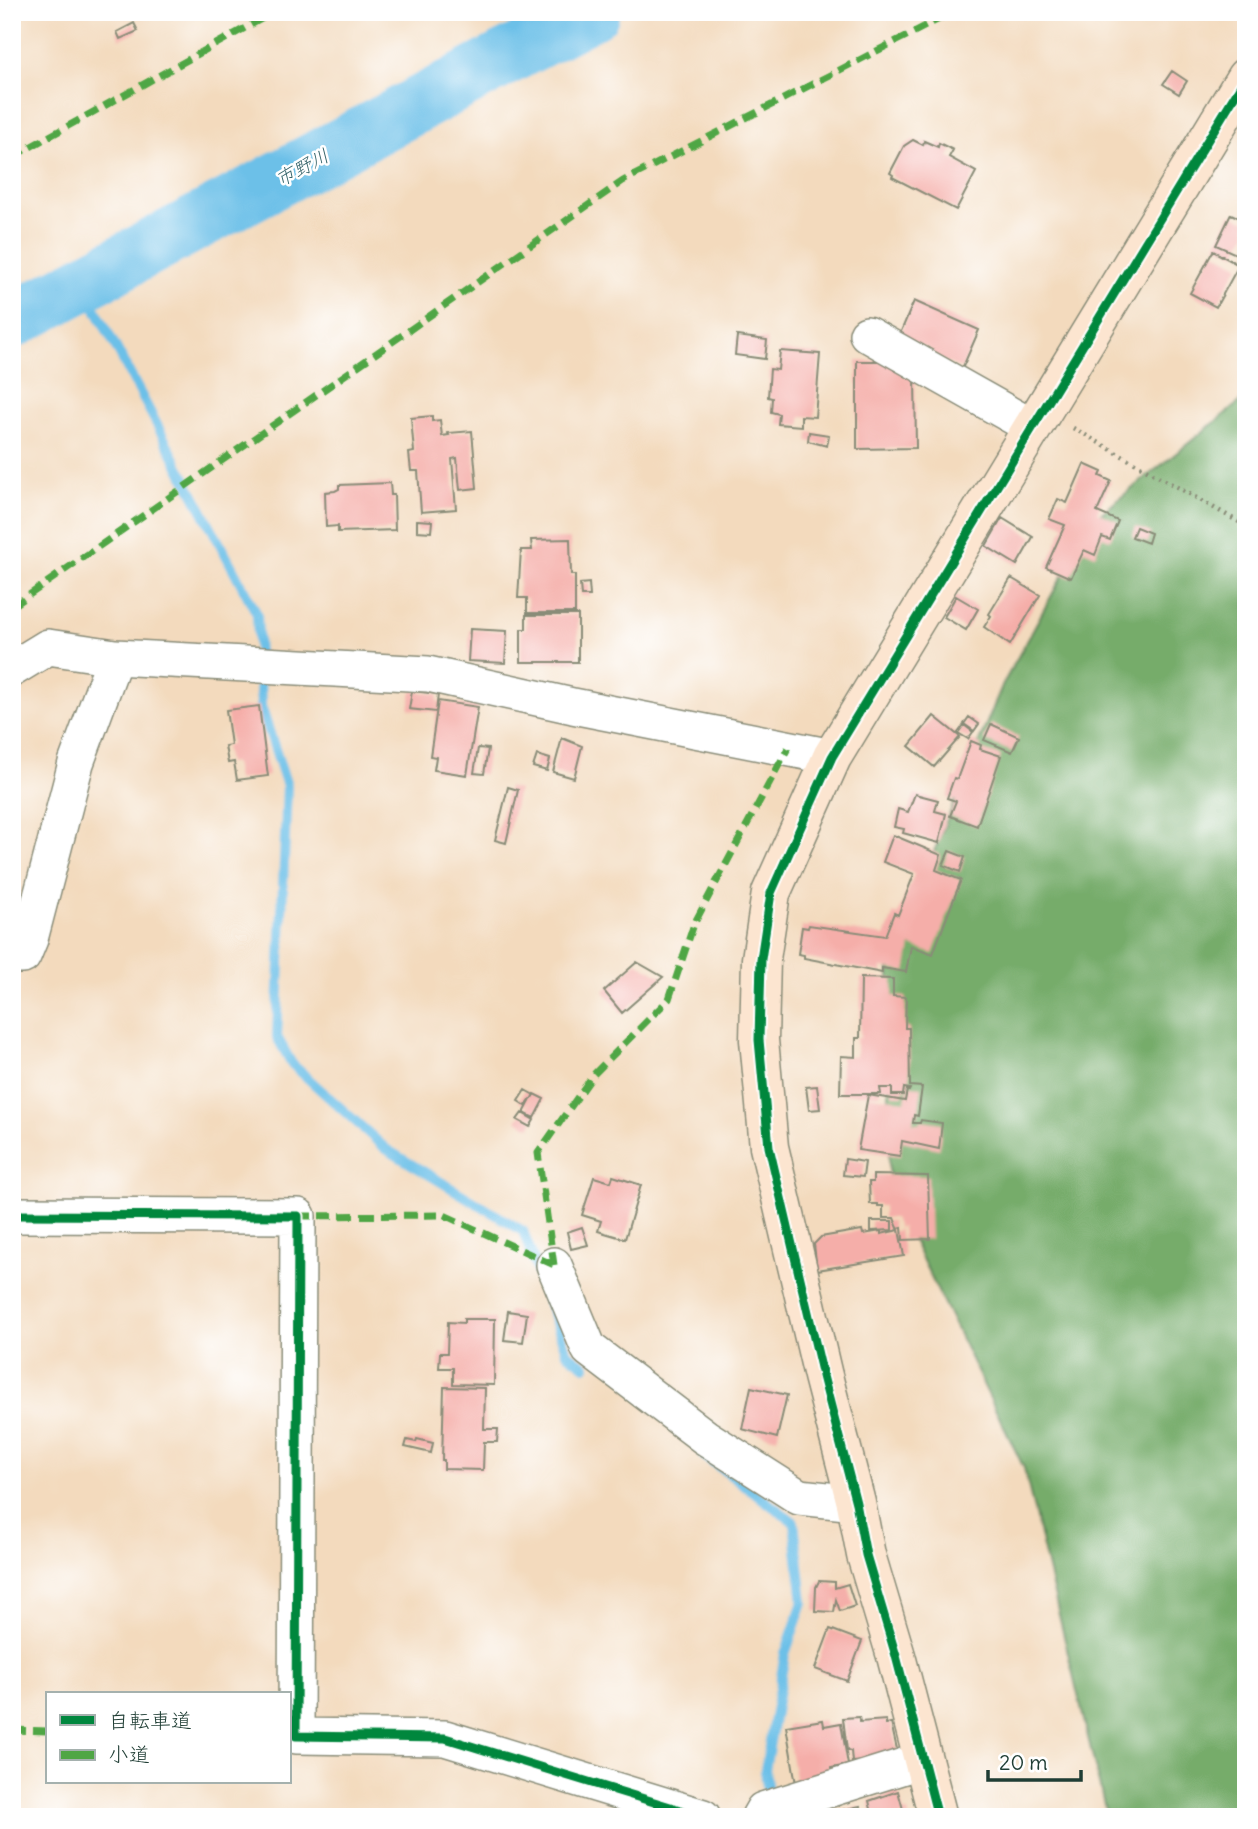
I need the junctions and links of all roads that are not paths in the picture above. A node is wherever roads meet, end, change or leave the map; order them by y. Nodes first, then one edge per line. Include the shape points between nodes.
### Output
1 (1246, 77) edge
2 (867, 334) dead end
3 (1037, 419) junction
4 (116, 657) junction
5 (12, 668) edge
6 (832, 757) junction
7 (12, 956) edge
8 (12, 1215) edge
9 (554, 1265) dead end
10 (856, 1503) junction
11 (923, 1760) junction
12 (703, 1817) edge
13 (759, 1817) edge
14 (937, 1817) edge

1 - 3 street
2 - 3 street
3 - 6 street
4 - 5 street via 48,647
4 - 6 street via 428,674
4 - 7 street via 76,763 30,939 23,957
6 - 10 street via 771,893 761,959 759,1040 769,1147
8 - 12 street via 298,1216 296,1736 444,1738
9 - 10 street via 589,1349 705,1437 799,1497
10 - 11 street
11 - 13 street via 763,1810
11 - 14 street

